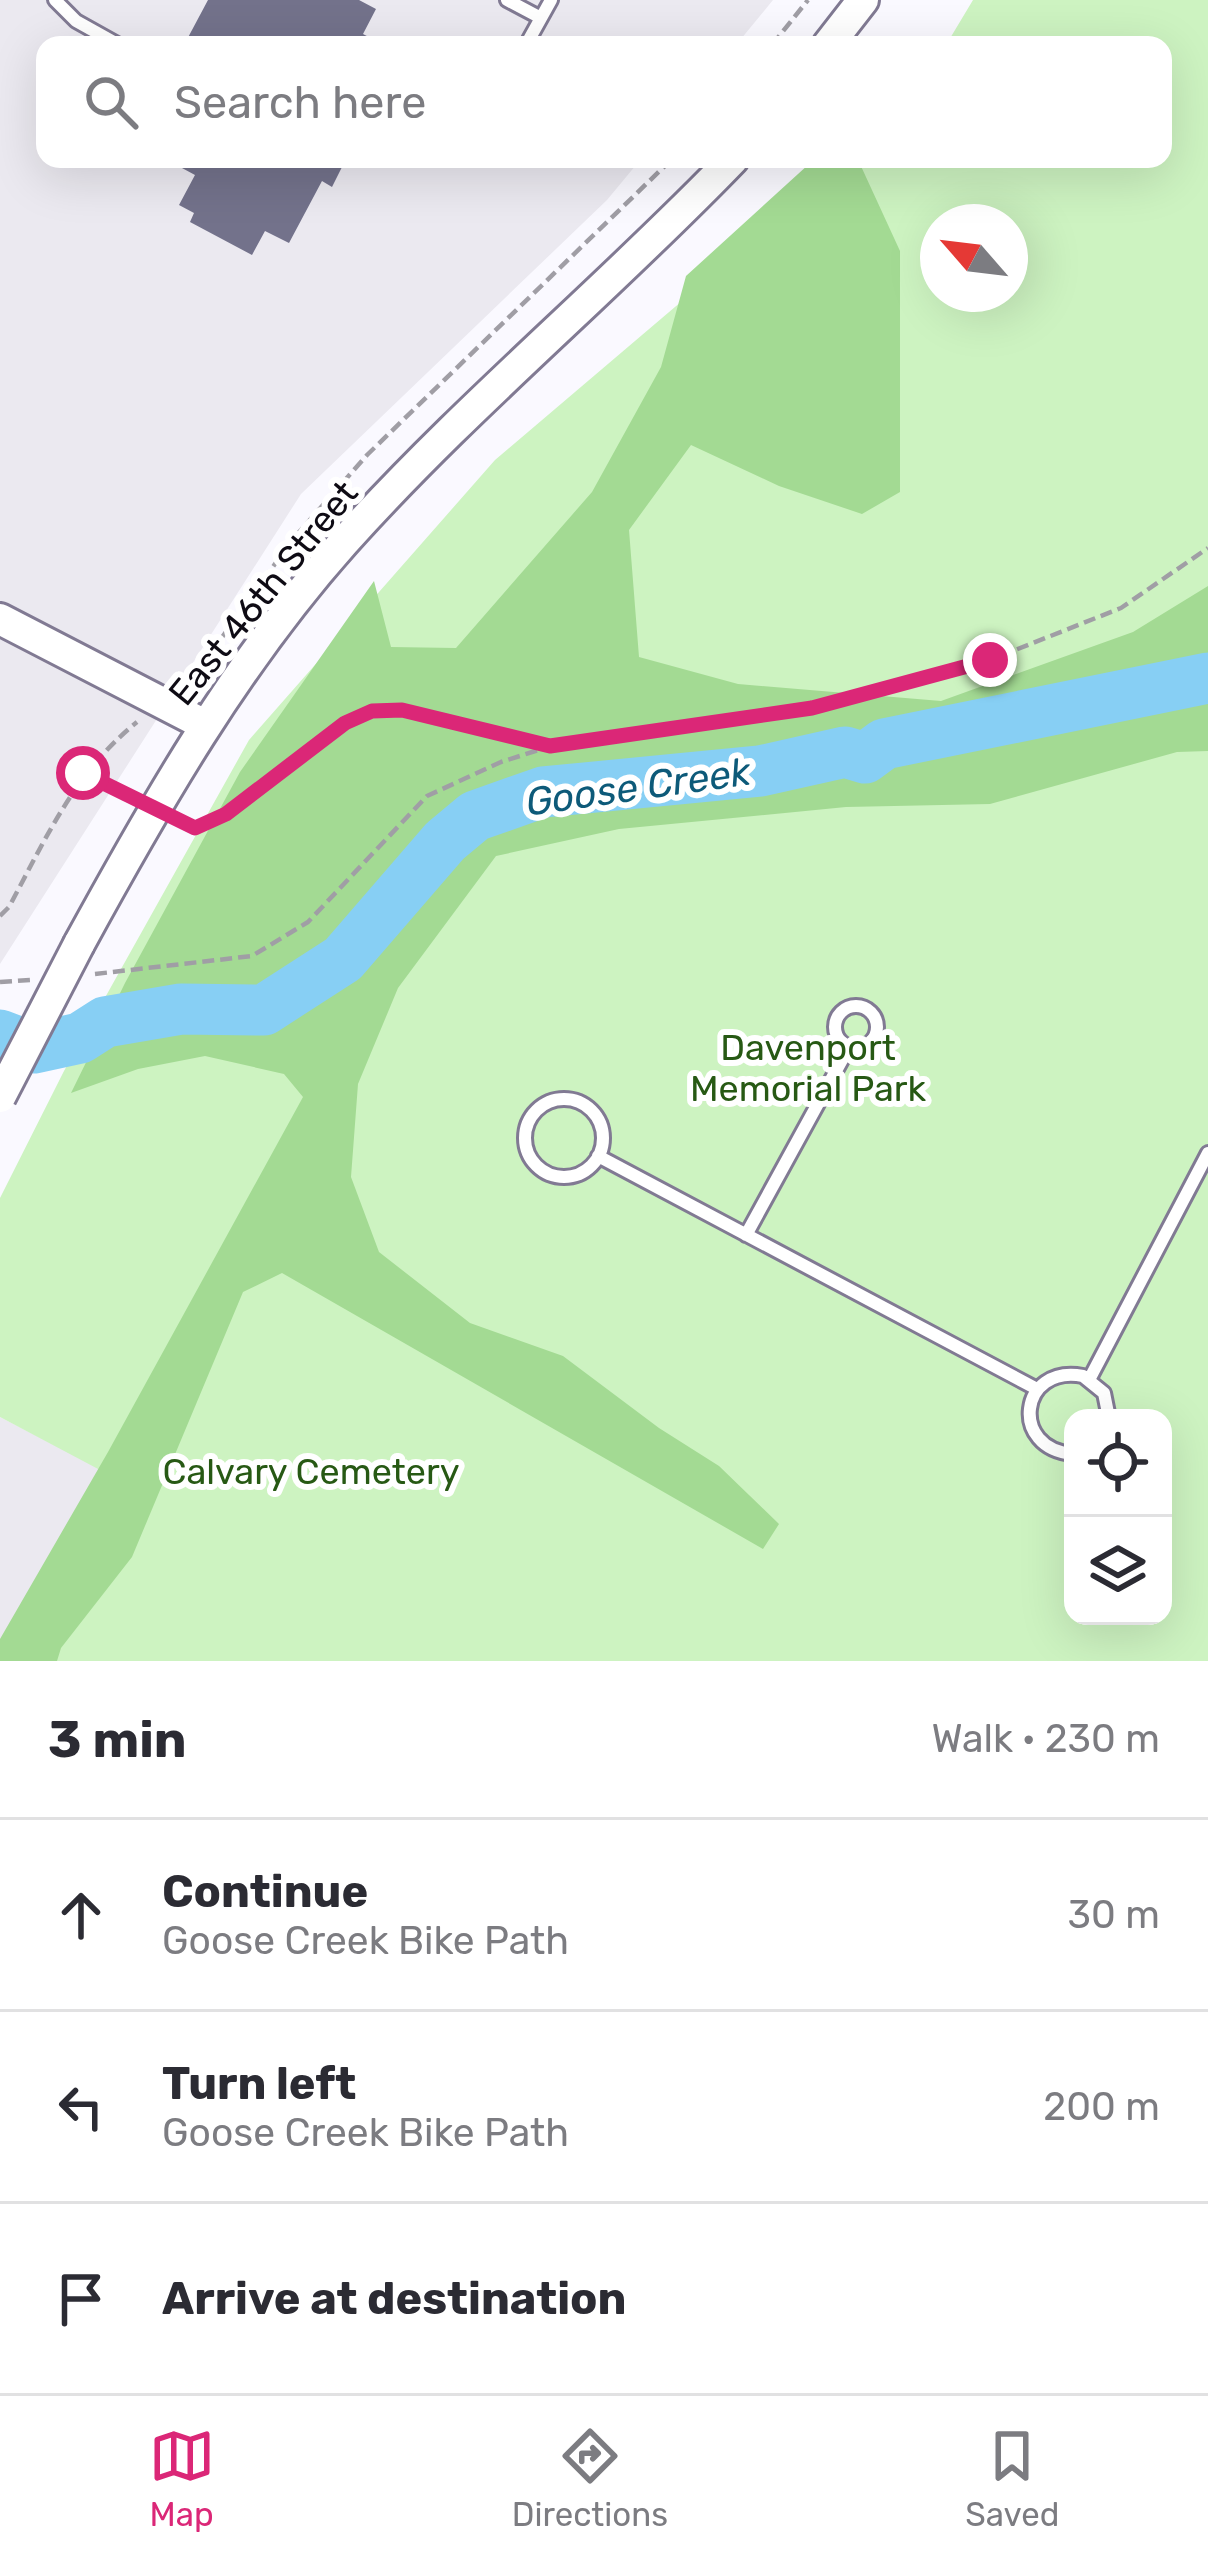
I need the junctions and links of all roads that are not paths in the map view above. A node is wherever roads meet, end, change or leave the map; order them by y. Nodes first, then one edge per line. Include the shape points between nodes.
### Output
1 (55, 0) edge
2 (506, 0) edge
3 (551, 0) edge
4 (863, 0) edge
5 (541, 18) junction
6 (103, 36) edge
7 (531, 36) edge
8 (835, 36) edge
9 (724, 168) edge
10 (0, 619) edge
11 (205, 725) junction
12 (849, 1047) dead end
13 (0, 1097) edge
14 (1208, 1153) edge
15 (598, 1156) junction
16 (746, 1235) junction
17 (1090, 1378) junction
18 (1037, 1389) junction
19 (1107, 1409) edge
20 (1064, 1453) edge

1 - 6 lane
2 - 5 lane
3 - 5 lane
4 - 8 street
5 - 7 lane
9 - 11 street, East 46th Street via 344,542
10 - 11 street
11 - 13 street, East 46th Street, bridge
12 - 16 lane
14 - 17 lane
15 - 15 lane via 601,1125 577,1101 555,1100 528,1120 526,1152 545,1173 571,1177
15 - 16 lane
16 - 18 lane
17 - 18 lane via 1053,1376
17 - 19 lane
18 - 20 lane via 1032,1428 1040,1442

